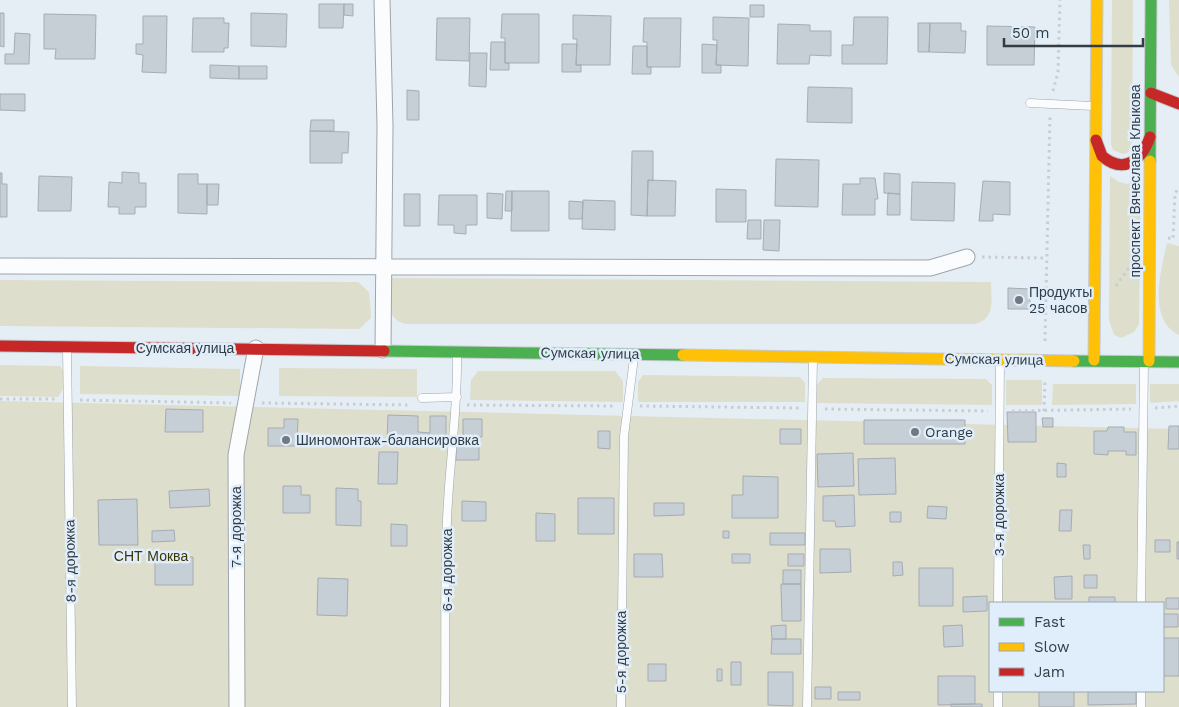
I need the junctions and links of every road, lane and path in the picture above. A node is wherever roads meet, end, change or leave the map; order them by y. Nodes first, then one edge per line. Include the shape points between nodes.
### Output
1 (382, 0) edge
2 (1060, 0) edge
3 (1097, 0) edge
4 (1151, 0) edge
5 (1151, 92) junction
6 (1030, 103) dead end
7 (1050, 103) junction
8 (1179, 104) edge
9 (1096, 106) junction
10 (1150, 137) junction
11 (1096, 140) junction
12 (967, 257) joint
13 (1047, 258) junction
14 (0, 266) edge
15 (384, 267) junction
16 (0, 346) edge
17 (67, 347) junction
18 (256, 348) junction
19 (383, 350) junction
20 (457, 351) junction
21 (635, 354) junction
22 (813, 357) junction
23 (1000, 360) junction
24 (1045, 360) junction
25 (1094, 360) junction
26 (1147, 361) junction
27 (1178, 361) edge
28 (0, 399) edge
29 (68, 399) junction
30 (420, 401) joint
31 (457, 401) junction
32 (246, 403) junction
33 (628, 406) junction
34 (1179, 406) edge
35 (1143, 408) junction
36 (812, 409) junction
37 (1000, 411) junction
38 (1044, 411) junction
39 (998, 602) edge
40 (1141, 602) edge
41 (998, 692) edge
42 (1141, 692) edge
43 (72, 707) edge
44 (237, 707) edge
45 (445, 707) edge
46 (621, 707) edge
47 (807, 707) edge
48 (998, 707) edge
49 (1141, 707) edge

1 - 15 street
2 - 7 path via 1058,72
3 - 9 main road
4 - 5 main road, проспект Вячеслава Клыкова
5 - 8 main road
5 - 10 main road, проспект Вячеслава Клыкова
6 - 7 lane
7 - 9 lane
7 - 13 path
9 - 11 main road
10 - 11 main road via 1138,160 1119,166 1101,155
10 - 26 main road, проспект Вячеслава Клыкова
11 - 25 main road
12 - 13 path
12 - 15 street via 930,268
13 - 24 path
14 - 15 street
15 - 19 street
16 - 17 main road, Сумская улица
17 - 18 main road, Сумская улица
17 - 29 lane, 8-я дорожка
18 - 19 main road, Сумская улица
18 - 32 street, 7-я дорожка
19 - 20 main road, Сумская улица
20 - 21 main road, Сумская улица
20 - 31 lane, 6-я дорожка
21 - 22 main road, Сумская улица
21 - 33 lane, 5-я дорожка
22 - 23 main road, Сумская улица
22 - 36 lane
23 - 24 main road, Сумская улица
23 - 37 lane, 3-я дорожка
24 - 25 main road, Сумская улица
24 - 38 path
25 - 26 main road, Сумская улица
26 - 27 main road, Сумская улица
26 - 35 lane
28 - 29 path
29 - 32 path
29 - 43 lane, 8-я дорожка
30 - 31 lane
30 - 32 path
31 - 33 path
31 - 45 lane, 6-я дорожка via 447,521
32 - 44 street, 7-я дорожка via 236,455
33 - 36 path
33 - 46 lane, 5-я дорожка via 624,436
34 - 35 path
35 - 38 path
35 - 40 lane
36 - 37 path
36 - 47 lane
37 - 38 path
37 - 39 lane, 3-я дорожка
41 - 48 lane
42 - 49 lane

